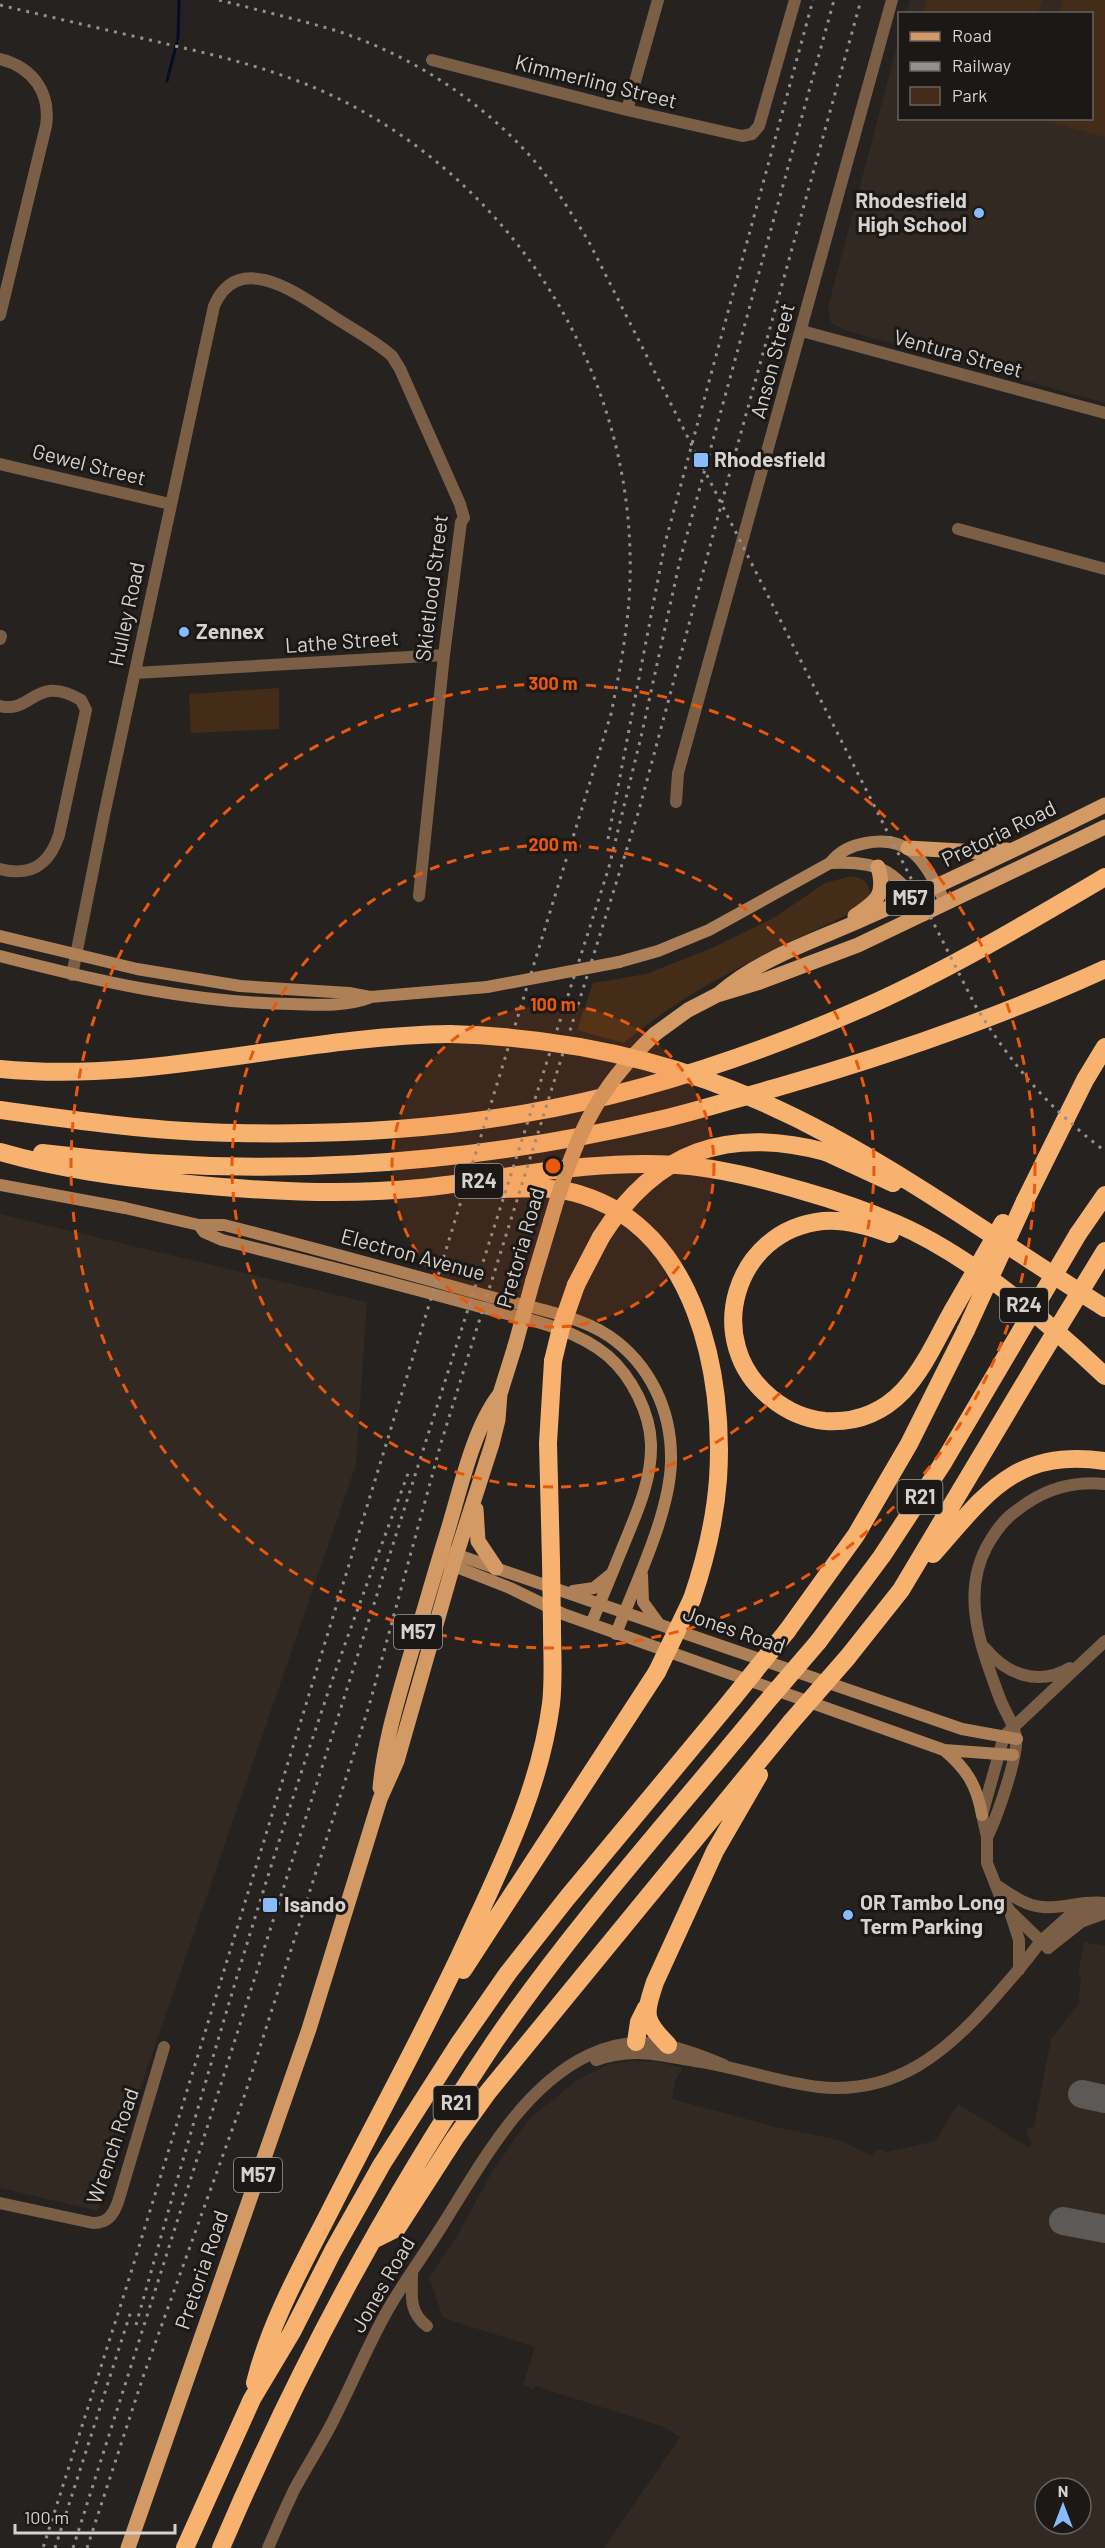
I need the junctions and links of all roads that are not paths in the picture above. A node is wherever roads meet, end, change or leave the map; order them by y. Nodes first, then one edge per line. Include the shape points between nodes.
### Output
1 (658, 0) edge
2 (795, 0) edge
3 (892, 0) edge
4 (0, 59) edge
5 (432, 60) dead end
6 (627, 110) junction
7 (248, 279) joint
8 (0, 315) edge
9 (802, 331) junction
10 (1105, 413) edge
11 (0, 464) edge
12 (170, 504) junction
13 (958, 529) dead end
14 (1105, 570) edge
15 (444, 655) junction
16 (135, 674) junction
17 (0, 706) edge
18 (676, 802) dead end
19 (1105, 805) edge
20 (1105, 827) edge
21 (908, 848) junction
22 (1017, 849) junction
23 (830, 862) junction
24 (878, 867) junction
25 (0, 869) edge
26 (1105, 877) edge
27 (937, 887) junction
28 (419, 896) dead end
29 (913, 897) junction
30 (946, 904) junction
31 (924, 915) junction
32 (828, 934) junction
33 (0, 936) edge
34 (76, 954) junction
35 (0, 956) edge
36 (1105, 969) edge
37 (72, 975) junction
38 (717, 995) junction
39 (370, 997) junction
40 (1105, 1047) edge
41 (0, 1069) edge
42 (0, 1110) edge
43 (828, 1144) junction
44 (0, 1147) edge
45 (0, 1152) edge
46 (0, 1185) edge
47 (330, 1193) junction
48 (1105, 1195) edge
49 (1020, 1202) junction
50 (199, 1225) junction
51 (946, 1251) junction
52 (1105, 1251) edge
53 (1027, 1260) junction
54 (1105, 1308) edge
55 (1105, 1323) edge
56 (1100, 1372) edge
57 (500, 1394) junction
58 (1105, 1461) edge
59 (1105, 1484) edge
60 (477, 1494) junction
61 (448, 1557) junction
62 (643, 1565) junction
63 (496, 1568) junction
64 (612, 1573) junction
65 (901, 1590) junction
66 (566, 1591) junction
67 (600, 1603) junction
68 (624, 1612) junction
69 (591, 1624) junction
70 (660, 1625) junction
71 (616, 1634) junction
72 (1105, 1641) edge
73 (981, 1642) junction
74 (1084, 1660) junction
75 (1011, 1734) junction
76 (778, 1739) junction
77 (944, 1750) junction
78 (999, 1753) junction
79 (1013, 1755) junction
80 (982, 1815) junction
81 (987, 1837) junction
82 (995, 1884) junction
83 (1105, 1903) edge
84 (1010, 1911) junction
85 (1102, 1915) edge
86 (1044, 1945) junction
87 (1018, 1970) junction
88 (439, 2003) junction
89 (649, 2003) junction
90 (636, 2042) junction
91 (668, 2045) junction
92 (164, 2047) dead end
93 (724, 2065) junction
94 (569, 2067) junction
95 (0, 2203) edge
96 (375, 2239) junction
97 (412, 2271) junction
98 (427, 2326) dead end
99 (252, 2399) junction
100 (128, 2548) edge
101 (185, 2548) edge
102 (221, 2548) edge
103 (268, 2548) edge

1 - 6 street
2 - 6 street, Kimmerling Street via 761,120 752,134 737,136
3 - 9 street, Anson Street
4 - 8 street via 31,74 43,90 48,109
5 - 6 street, Kimmerling Street
7 - 12 street, Hulley Road via 224,289 214,306
7 - 15 street, Skietlood Street via 267,280 290,289 385,350 399,366 458,496 464,518
9 - 10 street, Ventura Street
9 - 18 street, Anson Street via 678,774
11 - 12 street, Gewel Street
12 - 16 street, Hulley Road
13 - 14 street
15 - 16 street, Lathe Street
15 - 28 street, Skietlood Street
16 - 34 street, Hulley Road
17 - 25 street via 14,707 37,693 55,690 81,700 86,710 52,854 33,868 15,872
19 - 22 main road, Pretoria Road / M57
20 - 30 main road, Pretoria Road / M57
21 - 22 main road via 979,852
21 - 23 main road via 884,841 861,844 844,850
21 - 27 main road via 922,861
22 - 27 main road, Pretoria Road / M57
23 - 24 main road via 859,862
23 - 39 main road, bridge via 709,930 658,951 487,987
24 - 29 main road
24 - 32 main road via 882,883 877,900
26 - 42 highway via 939,972 834,1020 720,1062 640,1087 559,1106 482,1120 326,1133 235,1134
27 - 29 main road, Pretoria Road / M57
27 - 30 main road
29 - 31 main road
29 - 32 main road, Pretoria Road / M57
30 - 31 main road, Pretoria Road / M57
31 - 38 main road, Pretoria Road / M57 via 787,973
32 - 38 main road, Pretoria Road / M57 via 736,979
33 - 34 main road
34 - 37 street, Hulley Road
34 - 39 main road via 185,978
35 - 37 main road
36 - 44 highway via 978,1023 848,1067 665,1119 504,1149 382,1163 272,1168 91,1159
37 - 39 main road via 215,1001 328,1005
38 - 57 main road, Pretoria Road / M57, bridge via 655,1034 607,1086 590,1114 567,1164
40 - 49 highway via 1034,1183
41 - 43 highway, R24, bridge via 97,1073 397,1034 532,1038 658,1063 749,1095
43 - 53 highway, R24 via 873,1158
43 - 88 highway, bridge via 743,1142 708,1149 674,1163 643,1184 621,1208 576,1285 553,1361 549,1443 551,1702 534,1781 518,1831
45 - 47 highway, R24 via 76,1171 140,1179
46 - 50 main road, Electron Avenue
47 - 51 highway, R24 via 419,1188 603,1165 676,1165 744,1175 832,1200 898,1224
47 - 88 highway, bridge via 403,1196 550,1188 601,1202 649,1236 671,1264 690,1298 707,1349 716,1396 718,1481 707,1545 692,1599 657,1672
48 - 96 highway, R21, bridge via 943,1463 882,1556 818,1642 581,1926 496,2041 430,2143
49 - 51 highway, bridge via 921,1365 904,1390 878,1411 851,1420 803,1417 780,1406 757,1385 741,1362 734,1337 734,1307 741,1281 754,1259 775,1238 807,1224 840,1221 869,1226
49 - 99 highway, R21, bridge via 966,1330 909,1444 856,1535 787,1631 508,1972 382,2164
50 - 62 main road, Electron Avenue via 224,1225 421,1276 577,1321 610,1337 636,1360 654,1386 665,1411 671,1443 666,1496
50 - 64 main road, Electron Avenue via 204,1232 222,1240 562,1331 609,1357 640,1400 651,1443 644,1493
51 - 56 highway, R24 via 1015,1298
52 - 65 highway, bridge
53 - 54 highway
53 - 55 highway, R24
57 - 60 main road, Pretoria Road / M57 via 498,1420
57 - 61 main road, Pretoria Road / M57 via 482,1425
58 - 65 highway via 1061,1460 1018,1471 1000,1482
59 - 73 street via 1076,1484 1045,1492 1012,1513 994,1534 973,1589
60 - 61 main road, Pretoria Road / M57
60 - 63 main road via 477,1535
61 - 63 main road, Jones Road
61 - 69 main road, Jones Road
61 - 100 main road, Pretoria Road / M57 via 396,1704 382,1762 380,1799 309,2029
62 - 68 main road, Electron Avenue
62 - 70 main road via 643,1602
63 - 66 main road, Jones Road
64 - 66 main road via 594,1588
64 - 67 main road, Electron Avenue
65 - 76 highway, bridge
66 - 67 main road, Jones Road
67 - 68 main road, Jones Road
67 - 69 main road, Electron Avenue
68 - 70 main road, Jones Road
68 - 71 main road, Electron Avenue
69 - 71 main road, Jones Road
70 - 75 main road, Jones Road via 962,1729
71 - 77 main road, Jones Road
72 - 74 street
73 - 74 street via 999,1664 1031,1677 1055,1676
73 - 75 street
74 - 75 street
75 - 78 street
75 - 79 street
76 - 89 highway via 715,1851 664,1959
76 - 96 highway via 488,2092 397,2228
77 - 78 main road
77 - 80 main road via 960,1763 973,1782
78 - 79 main road
78 - 80 street
79 - 81 street via 995,1822
80 - 81 street
81 - 82 street via 987,1863
82 - 83 street via 1016,1898 1043,1907
82 - 84 street
83 - 86 street via 1069,1916
84 - 86 street
84 - 87 street via 1018,1940
85 - 86 street
86 - 87 street, Jones Road
87 - 93 street, Jones Road via 946,2048 910,2071 890,2078 842,2088 820,2087
88 - 99 highway via 305,2261 261,2357
89 - 90 highway via 639,2022
89 - 91 highway via 650,2027
90 - 91 street, Jones Road
90 - 94 street, Jones Road via 588,2055
91 - 93 street, Jones Road
92 - 95 street, Wrench Road via 110,2219 93,2223
93 - 94 street, Jones Road via 642,2052
94 - 97 street, Jones Road via 537,2093 512,2122
96 - 102 highway, R21 via 315,2347
97 - 98 street via 413,2308 416,2317
97 - 103 street, Jones Road via 385,2314
99 - 101 highway, R21

